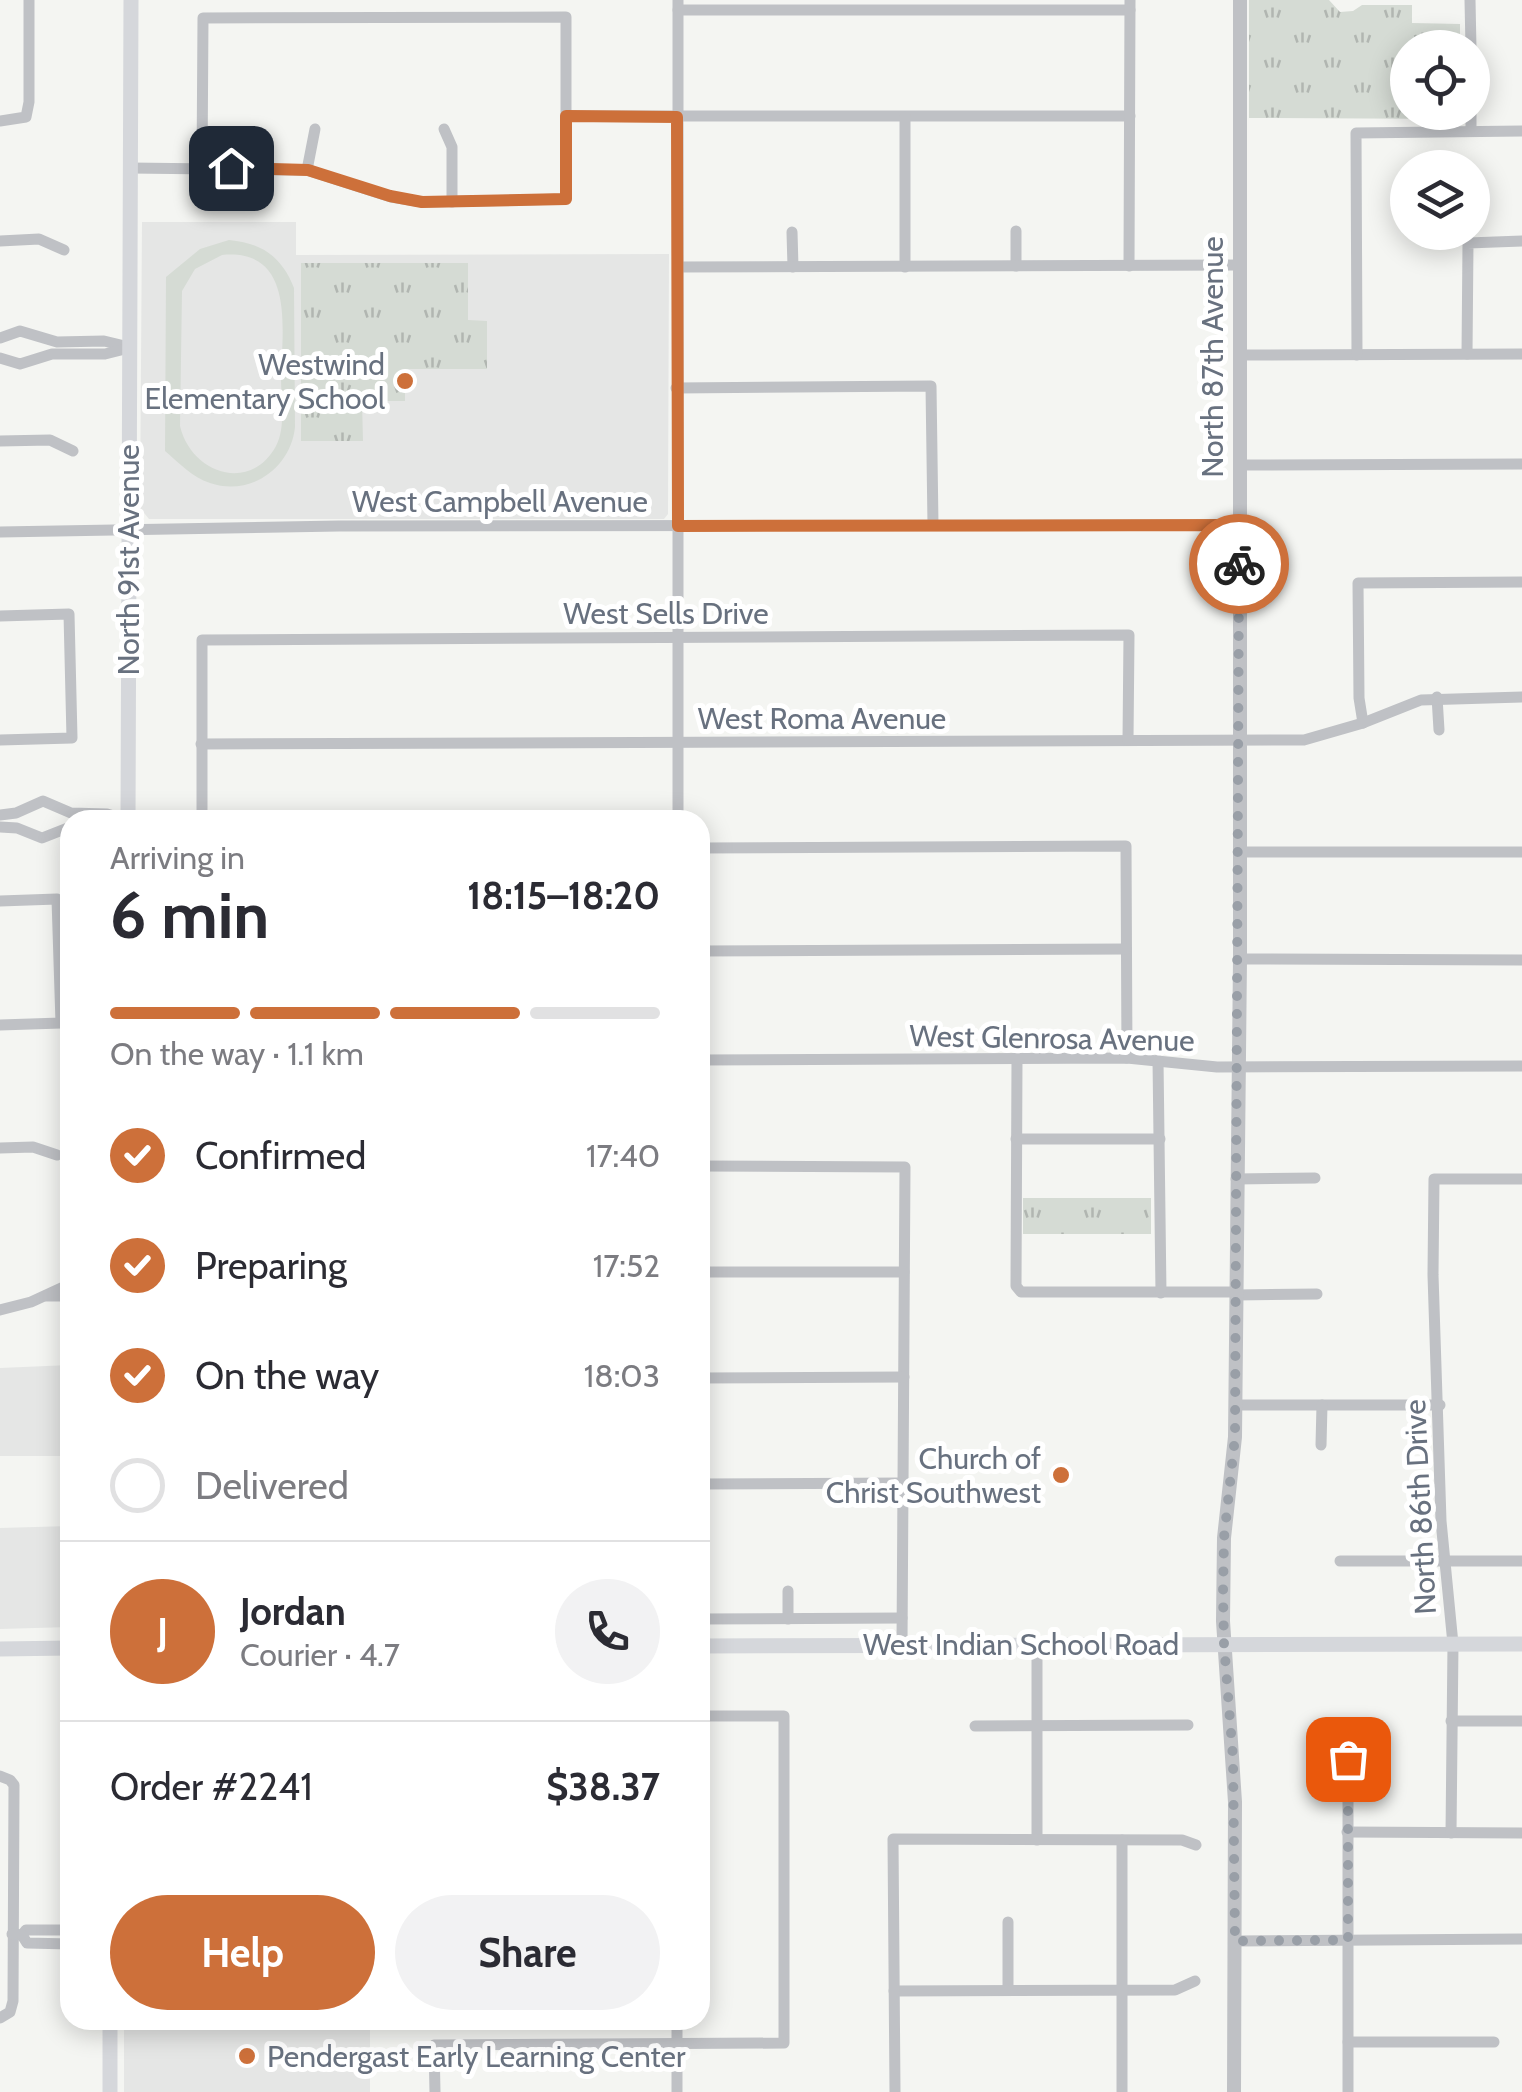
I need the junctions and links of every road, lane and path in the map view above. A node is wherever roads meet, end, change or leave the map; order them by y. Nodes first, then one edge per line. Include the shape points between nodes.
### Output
1 (30, 0) edge
2 (131, 0) edge
3 (1240, 0) edge
4 (1470, 0) edge
5 (678, 5) edge
6 (1130, 5) edge
7 (1471, 30) edge
8 (566, 116) junction
9 (905, 116) junction
10 (1130, 116) junction
11 (677, 117) junction
12 (0, 120) edge
13 (315, 129) dead end
14 (444, 129) dead end
15 (1472, 131) joint
16 (1522, 131) edge
17 (130, 168) junction
18 (202, 168) junction
19 (308, 170) junction
20 (452, 202) junction
21 (792, 232) dead end
22 (1016, 232) dead end
23 (0, 241) edge
24 (1522, 241) edge
25 (64, 250) dead end
26 (1240, 265) junction
27 (1016, 266) junction
28 (1130, 266) junction
29 (679, 267) junction
30 (793, 267) junction
31 (906, 268) junction
32 (0, 338) edge
33 (129, 348) junction
34 (1467, 354) junction
35 (1522, 354) edge
36 (1240, 355) junction
37 (1358, 355) junction
38 (0, 358) edge
39 (676, 388) junction
40 (0, 441) edge
41 (73, 451) dead end
42 (1522, 464) edge
43 (1240, 466) junction
44 (1240, 525) junction
45 (678, 526) junction
46 (932, 526) junction
47 (128, 528) junction
48 (0, 532) edge
49 (1522, 582) edge
50 (0, 616) edge
51 (678, 638) junction
52 (1436, 697) junction
53 (1522, 697) edge
54 (1362, 723) junction
55 (1439, 730) dead end
56 (0, 740) edge
57 (1128, 740) junction
58 (1238, 741) junction
59 (201, 744) junction
60 (678, 744) junction
61 (23, 810) junction
62 (64, 810) edge
63 (127, 810) edge
64 (202, 810) edge
65 (678, 810) edge
66 (0, 815) edge
67 (0, 827) edge
68 (26, 832) junction
69 (60, 832) edge
70 (710, 848) edge
71 (1239, 852) junction
72 (1522, 852) edge
73 (0, 901) edge
74 (1126, 949) junction
75 (710, 951) edge
76 (1240, 960) junction
77 (1522, 960) edge
78 (60, 992) edge
79 (60, 1023) edge
80 (0, 1025) edge
81 (1127, 1058) junction
82 (1018, 1059) junction
83 (710, 1060) edge
84 (1158, 1060) junction
85 (1522, 1066) edge
86 (1238, 1067) junction
87 (1016, 1138) junction
88 (1160, 1139) junction
89 (0, 1148) edge
90 (58, 1155) dead end
91 (710, 1166) edge
92 (1236, 1178) junction
93 (1314, 1178) dead end
94 (1522, 1178) edge
95 (710, 1272) edge
96 (904, 1272) junction
97 (60, 1286) edge
98 (1161, 1293) junction
99 (1236, 1293) junction
100 (1316, 1294) dead end
101 (48, 1296) junction
102 (60, 1296) edge
103 (0, 1310) edge
104 (904, 1377) junction
105 (710, 1378) edge
106 (1322, 1404) junction
107 (1440, 1404) junction
108 (1235, 1405) junction
109 (1321, 1445) dead end
110 (904, 1483) junction
111 (710, 1484) edge
112 (1444, 1560) junction
113 (1340, 1561) dead end
114 (1522, 1561) edge
115 (788, 1591) dead end
116 (902, 1618) junction
117 (710, 1619) edge
118 (788, 1619) junction
119 (902, 1644) junction
120 (1224, 1644) junction
121 (1453, 1644) junction
122 (1522, 1644) edge
123 (1037, 1645) junction
124 (710, 1646) edge
125 (60, 1648) edge
126 (0, 1649) edge
127 (710, 1716) edge
128 (1452, 1721) junction
129 (1522, 1721) edge
130 (1348, 1722) dead end
131 (1188, 1724) dead end
132 (975, 1726) dead end
133 (1038, 1726) junction
134 (0, 1776) edge
135 (1347, 1832) junction
136 (1451, 1833) junction
137 (1522, 1833) edge
138 (1037, 1840) junction
139 (1122, 1840) junction
140 (1196, 1845) dead end
141 (1008, 1922) dead end
142 (60, 1930) edge
143 (17, 1935) junction
144 (1522, 1939) edge
145 (1348, 1940) junction
146 (1235, 1941) junction
147 (60, 1944) edge
148 (1195, 1981) dead end
149 (1008, 1990) junction
150 (894, 1991) junction
151 (1121, 1991) junction
152 (0, 2018) edge
153 (110, 2030) edge
154 (677, 2030) edge
155 (1348, 2042) junction
156 (1494, 2042) dead end
157 (677, 2043) junction
158 (110, 2092) edge
159 (435, 2092) edge
160 (677, 2092) edge
161 (896, 2092) edge
162 (1122, 2092) edge
163 (1234, 2092) edge
164 (1348, 2092) edge

1 - 12 street via 26,118
2 - 17 main road, North 91st Avenue
3 - 26 street, North 87th Avenue
4 - 7 street
5 - 6 street
5 - 11 street
6 - 10 street
8 - 11 street
8 - 18 street via 566,17 203,18
8 - 20 street via 566,199
9 - 10 street
9 - 11 street
9 - 31 street
10 - 28 street
11 - 29 street
13 - 19 street
14 - 20 street via 452,147
15 - 16 street
15 - 37 street via 1356,133
17 - 18 street
17 - 33 main road, North 91st Avenue
18 - 19 street
19 - 20 street via 390,196
21 - 30 street
22 - 27 street
23 - 25 street via 39,239
24 - 34 street via 1468,243
26 - 28 street
26 - 36 street, North 87th Avenue
27 - 28 street
27 - 31 street
29 - 30 street
29 - 39 street
30 - 31 street
32 - 33 street via 20,331 58,342
33 - 38 street via 52,354 20,364
33 - 47 main road, North 91st Avenue
34 - 35 street
34 - 37 street
36 - 37 street
36 - 43 street, North 87th Avenue
39 - 45 street
39 - 46 street via 931,386
40 - 41 street via 50,440
42 - 43 street
43 - 44 street, North 87th Avenue
44 - 46 street, West Campbell Avenue
44 - 58 street, North 87th Avenue
45 - 46 street, West Campbell Avenue
45 - 47 street, West Campbell Avenue
45 - 51 street
47 - 48 street, West Campbell Avenue
47 - 63 main road, North 91st Avenue
49 - 54 street via 1358,583
50 - 56 street via 68,614 72,738
51 - 57 street, West Sells Drive via 1129,636
51 - 59 street, West Sells Drive via 202,640
51 - 60 street
52 - 53 street, West Roma Avenue
52 - 54 street, West Roma Avenue
52 - 55 street
54 - 58 street, West Roma Avenue via 1304,740
57 - 58 street, West Roma Avenue
57 - 60 street, West Roma Avenue
58 - 71 street, North 87th Avenue
59 - 60 street, West Roma Avenue
59 - 64 street
60 - 65 street
61 - 62 street via 43,801
61 - 66 street
61 - 68 street
67 - 68 street
68 - 69 street via 42,838
70 - 74 street via 1126,846
71 - 72 street
71 - 76 street, North 87th Avenue
73 - 78 street via 57,899
74 - 75 street
74 - 81 street
76 - 77 street
76 - 86 street, North 87th Avenue
79 - 80 street
81 - 82 street, West Glenrosa Avenue
81 - 84 street, West Glenrosa Avenue
82 - 83 street, West Glenrosa Avenue
82 - 87 street
84 - 86 street, West Glenrosa Avenue
84 - 88 street
85 - 86 street, West Glenrosa Avenue
86 - 92 street, North 87th Avenue
87 - 88 street
87 - 98 street via 1020,1292
88 - 98 street
89 - 90 street
91 - 96 street via 904,1167
92 - 93 street
92 - 99 street, North 87th Avenue
94 - 107 street, North 86th Drive via 1434,1179
95 - 96 street
96 - 104 street
97 - 101 street
98 - 99 street
99 - 100 street
99 - 108 street, North 87th Avenue
101 - 102 street
101 - 103 street
104 - 105 street
104 - 110 street
106 - 107 street
106 - 108 street
106 - 109 street
107 - 112 street, North 86th Drive
108 - 120 street, North 87th Avenue
110 - 111 street
110 - 116 street
112 - 113 street
112 - 114 street
112 - 121 street, North 86th Drive
115 - 118 street
116 - 118 street, West Indian School Road
116 - 119 street
117 - 118 street, West Indian School Road
119 - 123 main road, West Indian School Road
119 - 124 main road, West Indian School Road
120 - 121 main road, West Indian School Road
120 - 123 main road, West Indian School Road
120 - 146 street, North 87th Avenue
121 - 122 main road, West Indian School Road
121 - 128 street, North 86th Drive
123 - 133 street
125 - 126 main road
127 - 157 street via 784,1716 784,2043
128 - 129 street
128 - 136 street, North 86th Drive
130 - 135 street
131 - 133 street
132 - 133 street
133 - 138 street
134 - 143 street via 14,1785
135 - 136 street
135 - 145 street
136 - 137 street
138 - 139 street
138 - 150 street via 893,1839
139 - 140 street
139 - 151 street
141 - 149 street
142 - 143 street
143 - 147 street via 28,1943
143 - 152 street via 13,2002
144 - 145 street
145 - 146 street
145 - 155 street
146 - 163 street, North 87th Avenue
148 - 151 street via 1175,1990
149 - 150 street
149 - 151 street
150 - 161 street
151 - 162 street
153 - 158 main road
154 - 157 street
155 - 156 street
155 - 164 street
157 - 159 street via 434,2045
157 - 160 street

